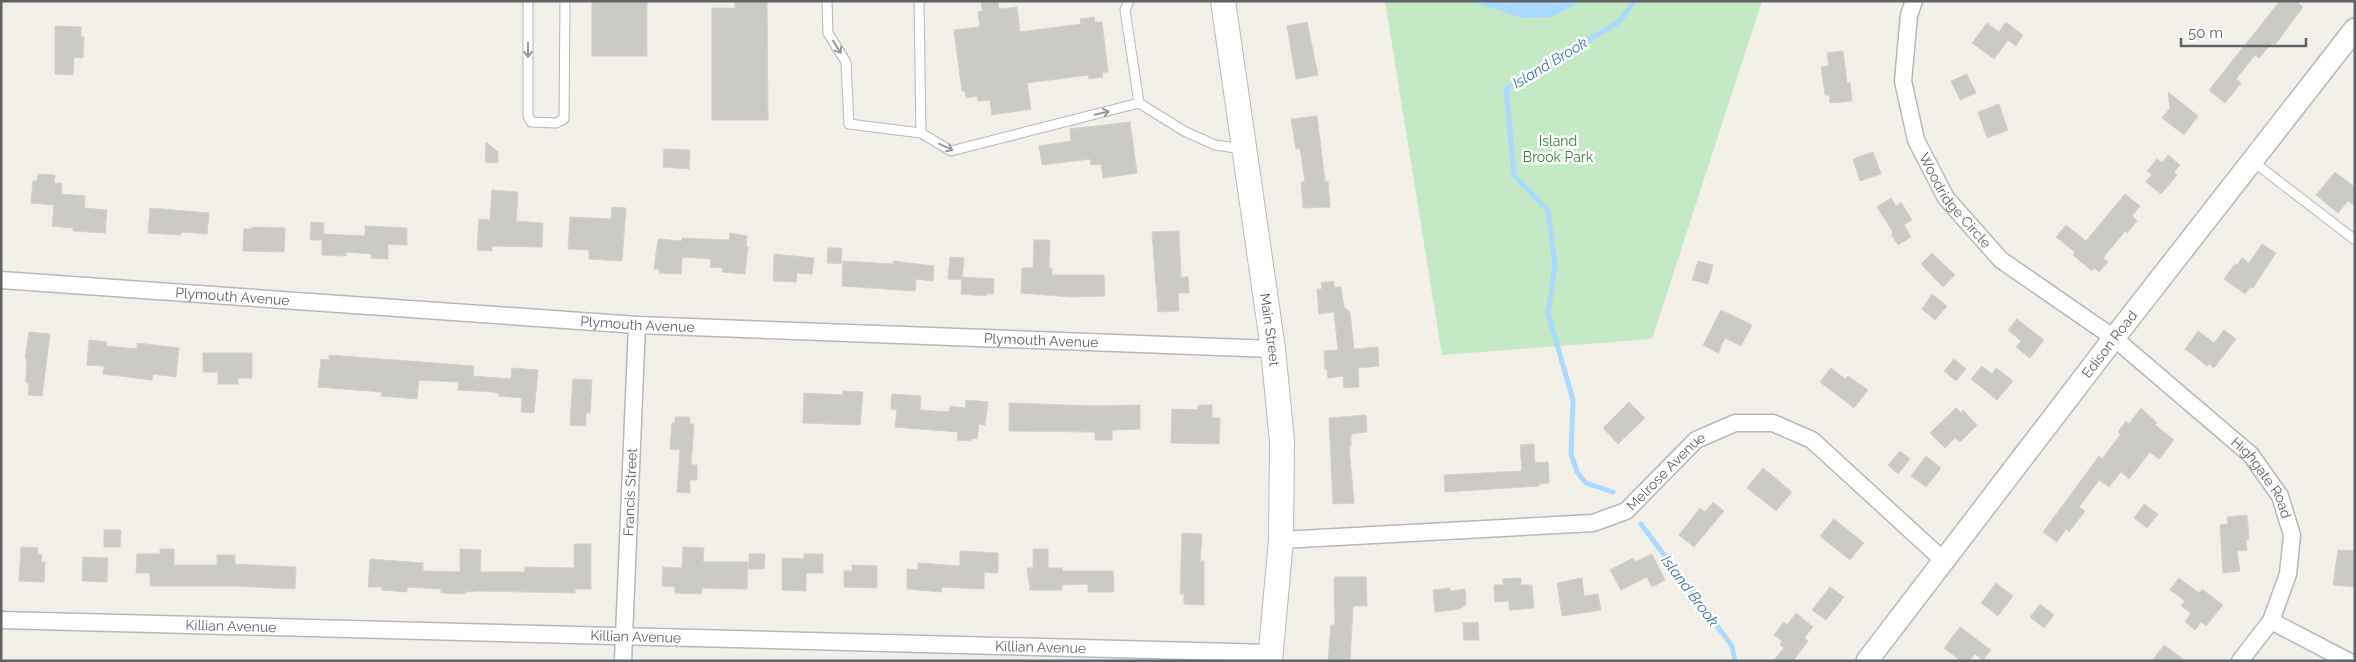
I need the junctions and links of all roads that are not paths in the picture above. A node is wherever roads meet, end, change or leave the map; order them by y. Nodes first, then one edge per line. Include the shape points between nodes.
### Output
1 (528, 1) edge
2 (565, 1) edge
3 (827, 1) edge
4 (919, 1) edge
5 (1129, 1) edge
6 (1223, 1) edge
7 (1914, 1) edge
8 (2355, 29) edge
9 (1139, 103) junction
10 (921, 133) junction
11 (1246, 149) junction
12 (2251, 160) junction
13 (2355, 240) edge
14 (1, 280) edge
15 (637, 325) junction
16 (2114, 338) junction
17 (1273, 349) junction
18 (1280, 540) junction
19 (1943, 560) junction
20 (1, 620) edge
21 (2271, 621) junction
22 (624, 636) junction
23 (1271, 657) edge
24 (623, 661) edge
25 (1867, 661) edge
26 (2240, 661) edge
27 (2348, 661) edge

1 -> 2 lane via 528,116 531,122 556,123 564,119
3 -> 10 lane via 828,33 846,62 849,124
4 - 10 lane
5 - 9 lane via 1125,10
6 - 11 main road, Main Street
7 - 16 street, Woodridge Circle via 1909,15 1903,81 1916,140 1946,198 2001,260
8 - 12 street, Edison Road
10 -> 9 lane via 951,151
9 - 11 lane via 1184,131 1215,145
11 - 17 main road, Main Street
12 - 13 lane
12 - 16 street, Edison Road
14 - 15 street, Plymouth Avenue
15 - 17 street, Plymouth Avenue
15 - 22 street, Francis Street
16 - 19 street, Edison Road
16 - 21 street, Highgate Road via 2251,455 2280,496 2292,535 2288,574
17 - 18 main road, Main Street via 1282,441
18 - 19 street, Melrose Avenue via 1593,523 1626,511 1696,440 1735,423 1773,423 1812,440
18 - 23 main road, Main Street
19 - 25 street, Edison Road
20 - 22 street, Killian Avenue
21 - 26 street, Highgate Road
21 - 27 street
22 - 23 street, Killian Avenue
22 - 24 street, Francis Street

